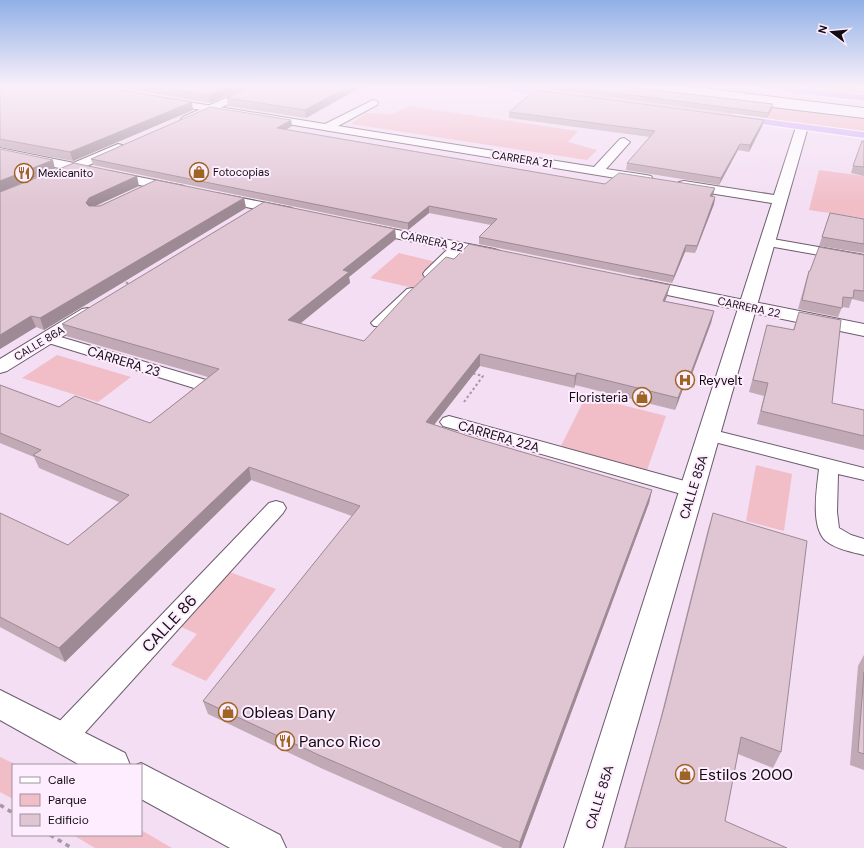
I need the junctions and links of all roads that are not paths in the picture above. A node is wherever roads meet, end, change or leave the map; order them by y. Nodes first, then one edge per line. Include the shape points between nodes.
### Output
1 (313, 126) edge
2 (332, 126) edge
3 (799, 126) edge
4 (802, 126) junction
5 (328, 128) junction
6 (864, 135) edge
7 (624, 142) dead end
8 (131, 143) edge
9 (0, 152) edge
10 (74, 167) junction
11 (597, 171) junction
12 (658, 181) edge
13 (673, 183) edge
14 (155, 184) junction
15 (136, 194) edge
16 (0, 199) edge
17 (780, 200) junction
18 (262, 206) junction
19 (300, 214) edge
20 (242, 218) edge
21 (353, 225) edge
22 (767, 242) junction
23 (458, 247) junction
24 (505, 256) edge
25 (864, 259) edge
26 (622, 280) edge
27 (126, 283) edge
28 (748, 306) junction
29 (379, 323) edge
30 (864, 330) edge
31 (47, 338) junction
32 (0, 367) edge
33 (200, 384) edge
34 (449, 422) road end
35 (709, 435) junction
36 (829, 465) junction
37 (864, 474) edge
38 (692, 490) junction
39 (276, 508) dead end
40 (864, 547) edge
41 (0, 704) edge
42 (62, 738) junction
43 (111, 764) edge
44 (142, 781) edge
45 (267, 848) edge
46 (583, 848) edge

1 - 5 street, CARRERA 21
2 - 5 street
3 - 4 highway
4 - 6 highway
4 - 17 street, CALLE 85A
5 - 11 street, CARRERA 21
7 - 11 street
8 - 10 street
9 - 10 street
10 - 14 street
10 - 16 street
11 - 12 street, CARRERA 21
13 - 17 street
14 - 15 street
14 - 18 street
17 - 22 street, CALLE 85A
18 - 19 street
18 - 20 street
21 - 23 street, CARRERA 22
22 - 25 lane
22 - 28 street, CALLE 85A
23 - 24 street, CARRERA 22
23 - 29 lane
26 - 28 street, CARRERA 22
27 - 31 street, CALLE 86A
28 - 30 street, CARRERA 22
28 - 35 street, CALLE 85A
31 - 32 street, CALLE 86A
31 - 33 lane, CARRERA 23
34 - 38 lane, CARRERA 22A
35 - 36 lane
35 - 38 street, CALLE 85A
36 - 37 lane
36 - 40 lane via 827,523 831,533 842,540
38 - 46 street, CALLE 85A
39 - 42 lane, CALLE 86
41 - 42 street
42 - 43 street
44 - 45 street

